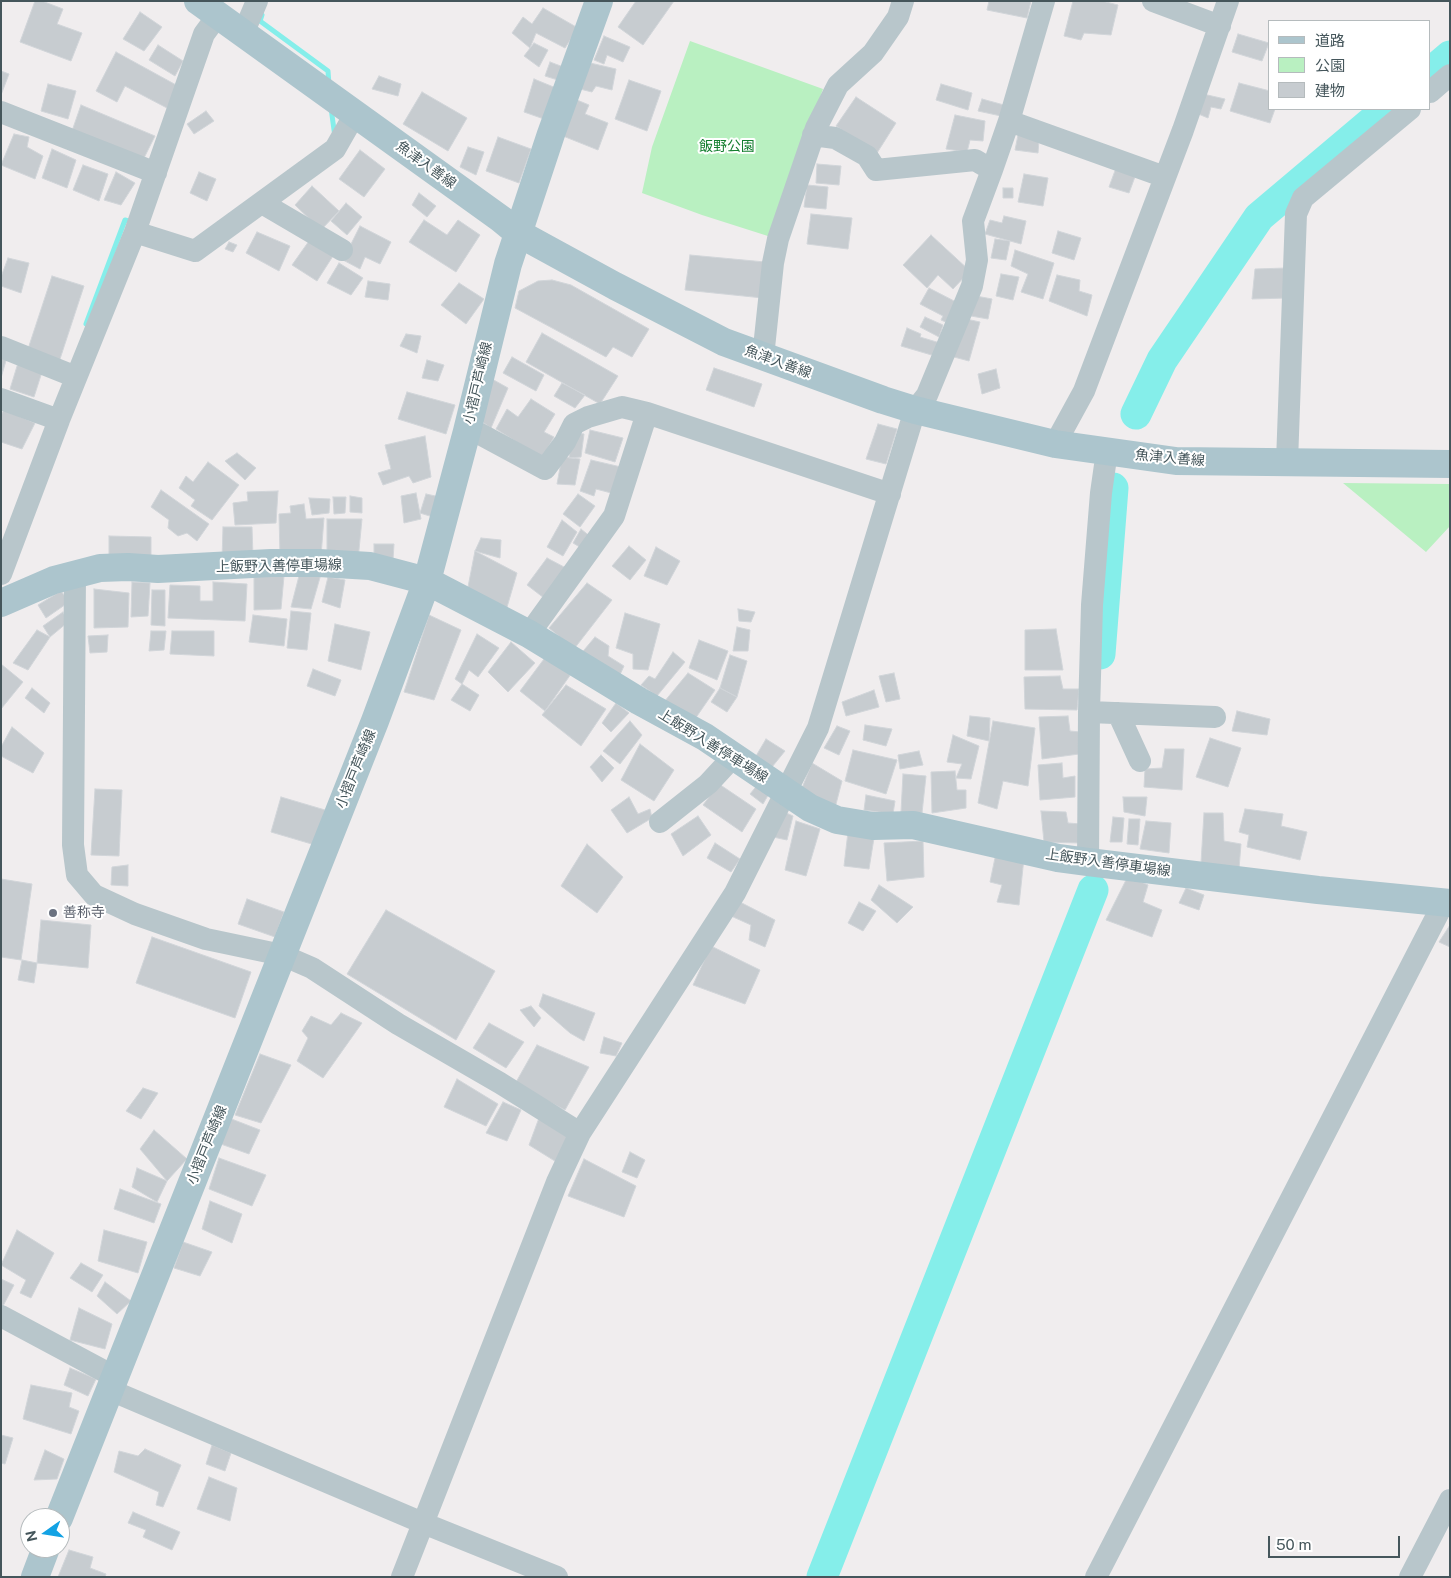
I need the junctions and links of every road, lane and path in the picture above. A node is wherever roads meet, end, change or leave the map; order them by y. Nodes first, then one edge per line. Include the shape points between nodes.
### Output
1 (257, 1) edge
2 (599, 1) edge
3 (903, 1) edge
4 (1044, 1) edge
5 (1153, 1) edge
6 (1228, 1) edge
7 (208, 8) edge
8 (1220, 26) junction
9 (243, 34) junction
10 (1450, 75) edge
11 (1431, 91) edge
12 (1409, 110) edge
13 (1, 112) edge
14 (355, 114) junction
15 (1008, 121) junction
16 (813, 135) junction
17 (992, 170) junction
18 (156, 173) junction
19 (1165, 177) junction
20 (262, 203) junction
21 (135, 232) junction
22 (518, 233) junction
23 (342, 250) dead end
24 (1, 348) edge
25 (763, 357) junction
26 (76, 377) junction
27 (1, 399) edge
28 (915, 410) junction
29 (647, 413) junction
30 (59, 420) junction
31 (468, 427) junction
32 (1055, 444) junction
33 (1107, 451) junction
34 (1287, 462) junction
35 (1450, 464) edge
36 (890, 494) junction
37 (1, 574) edge
38 (75, 575) junction
39 (427, 581) junction
40 (1, 603) edge
41 (529, 634) junction
42 (1088, 712) junction
43 (1118, 713) junction
44 (1215, 717) dead end
45 (733, 757) junction
46 (1140, 761) dead end
47 (787, 792) junction
48 (660, 822) dead end
49 (1088, 862) junction
50 (1447, 902) edge
51 (282, 955) junction
52 (580, 1134) junction
53 (1, 1316) edge
54 (113, 1384) junction
55 (1450, 1500) edge
56 (63, 1508) edge
57 (423, 1523) junction
58 (42, 1558) edge
59 (35, 1577) edge
60 (402, 1577) edge
61 (557, 1577) edge
62 (1096, 1577) edge
63 (1410, 1577) edge

1 - 9 street
2 - 22 main road, 小摺戸芦崎線
3 - 16 street via 898,17 873,53 838,85
4 - 15 street
5 - 8 street
6 - 8 street
7 - 9 main road, 魚津入善線
7 - 18 street via 204,34
8 - 19 street
9 - 14 main road, 魚津入善線
10 - 11 street
12 - 34 street via 1303,198 1296,214
13 - 18 street
14 - 20 street via 336,149
14 - 22 main road, 魚津入善線
15 - 17 street
15 - 19 street
16 - 17 street via 835,138 867,156 876,170 975,160
16 - 25 street via 778,239
17 - 28 street via 973,220 978,260 972,286 926,395
18 - 21 street
19 - 32 street via 1084,391
20 - 21 street via 195,251
20 - 23 street
21 - 26 street
22 - 25 main road, 魚津入善線 via 724,342
22 - 31 main road, 小摺戸芦崎線 via 491,326
24 - 26 street
25 - 28 main road, 魚津入善線
26 - 30 street
27 - 30 street
28 - 32 main road, 魚津入善線
28 - 36 street
29 - 31 street via 622,407 574,424 545,469
29 - 36 street
29 - 41 street via 614,516
30 - 37 street
31 - 39 main road, 小摺戸芦崎線
32 - 33 main road, 魚津入善線
33 - 34 main road, 魚津入善線 via 1176,461
33 - 42 street via 1094,586
34 - 35 main road, 魚津入善線
36 - 47 street via 818,728
38 - 39 main road, 上飯野入善停車場線 via 100,568 158,569 319,562 370,566
38 - 40 main road, 上飯野入善停車場線 via 54,580
38 - 51 street via 73,846 77,875 94,895 135,914 206,939
39 - 41 main road, 上飯野入善停車場線
39 - 51 main road, 小摺戸芦崎線
41 - 45 main road, 上飯野入善停車場線
42 - 43 street
42 - 49 street
43 - 44 street
43 - 46 street
45 - 47 main road, 上飯野入善停車場線
45 - 48 street via 708,784
47 - 49 main road, 上飯野入善停車場線 via 810,808 837,820 873,826 914,825
47 - 52 street via 734,893
49 - 50 main road, 上飯野入善停車場線
50 - 62 street
51 - 52 street via 312,968
51 - 54 main road, 小摺戸芦崎線
52 - 57 street via 557,1182
53 - 54 street
54 - 56 main road, 小摺戸芦崎線
54 - 57 street
55 - 63 street
57 - 60 street
57 - 61 street
58 - 59 main road

